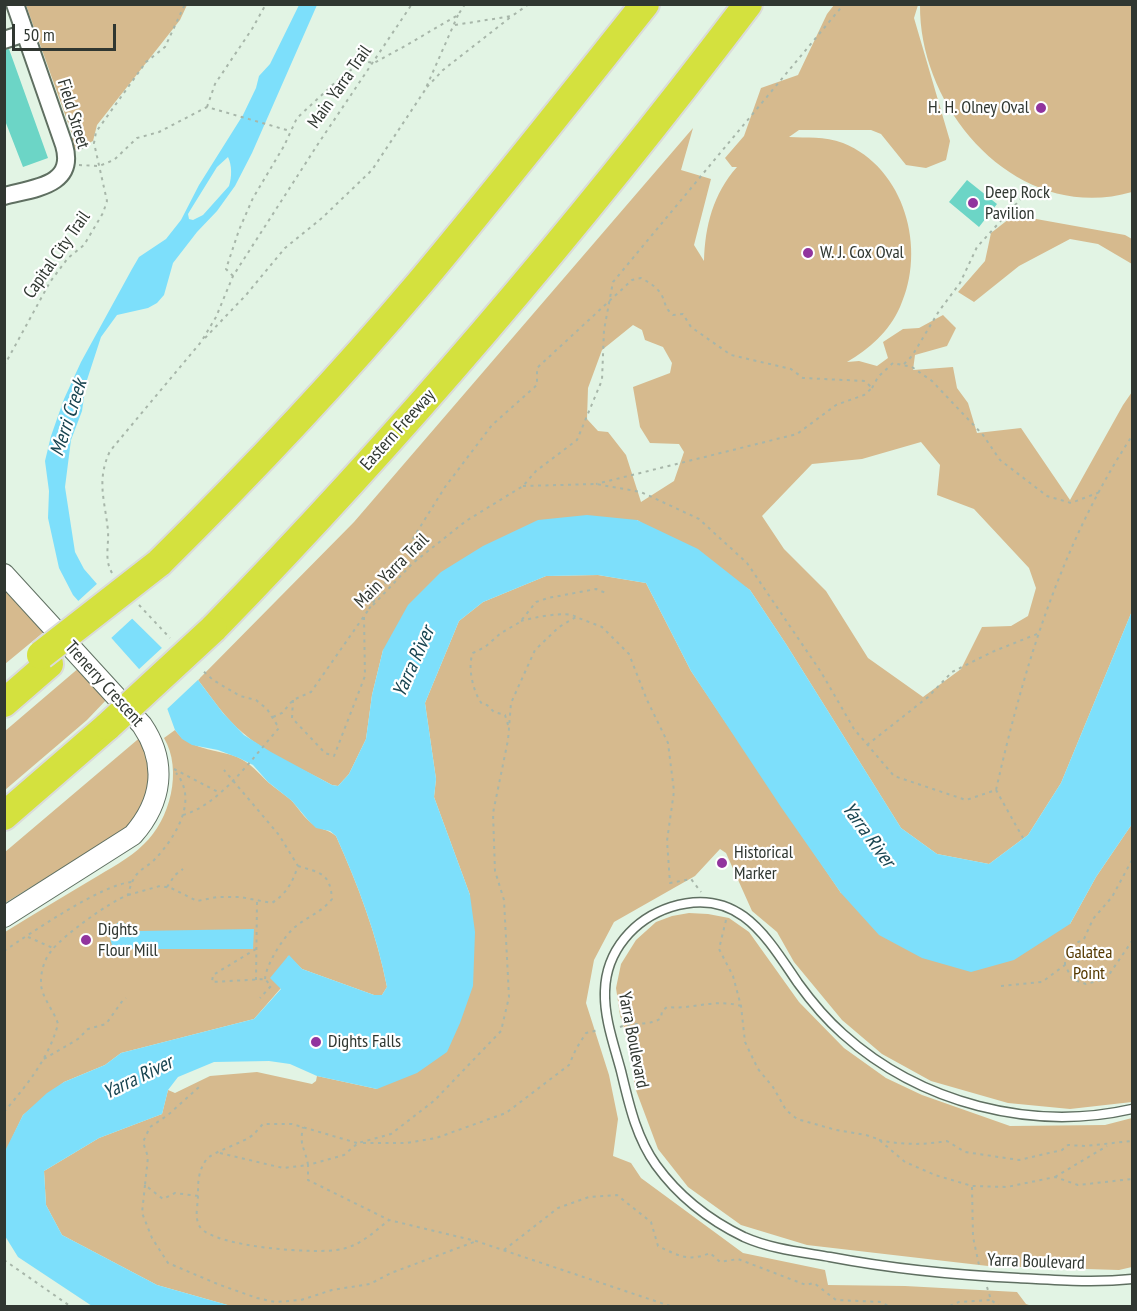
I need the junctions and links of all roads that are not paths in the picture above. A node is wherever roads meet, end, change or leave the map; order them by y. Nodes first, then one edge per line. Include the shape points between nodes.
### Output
1 (15, 4) edge
2 (645, 4) edge
3 (748, 4) edge
4 (26, 33) junction
5 (4, 40) edge
6 (5, 195) edge
7 (4, 574) edge
8 (45, 660) junction
9 (4, 682) edge
10 (4, 703) edge
11 (4, 816) edge
12 (4, 917) edge
13 (1132, 1108) edge
14 (1132, 1279) edge

1 - 4 street, Field Street
2 - 8 highway, bridge via 461,233 272,449 159,563
3 - 11 highway, Eastern Freeway, bridge via 608,185 366,467 213,629
4 - 5 street
4 - 6 street, Field Street via 68,160 60,177 53,181
7 - 12 street, Trenerry Crescent via 142,725 159,772 152,809 133,836
8 - 9 highway
8 - 10 highway
13 - 14 lane, Yarra Boulevard via 1089,1116 1015,1114 956,1099 909,1080 869,1055 832,1023 760,930 736,912 709,902 669,908 639,924 615,951 606,982 610,1028 633,1119 648,1151 675,1188 715,1221 747,1238 778,1248 935,1274 1090,1281

